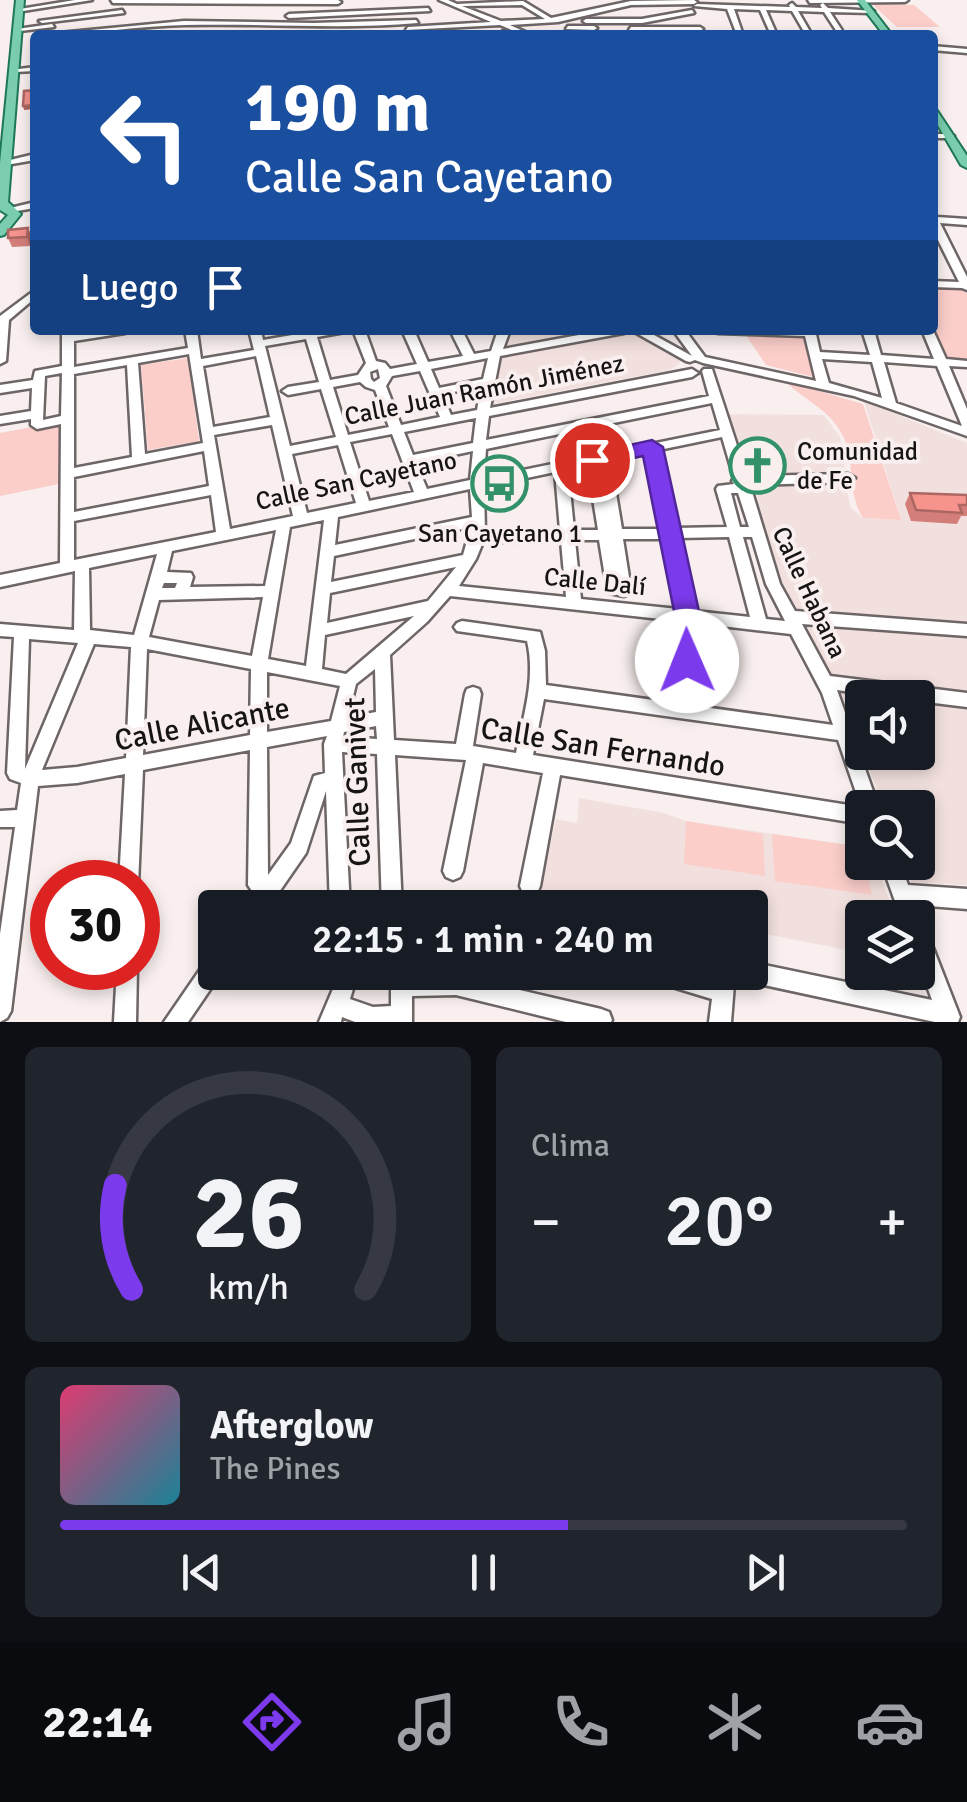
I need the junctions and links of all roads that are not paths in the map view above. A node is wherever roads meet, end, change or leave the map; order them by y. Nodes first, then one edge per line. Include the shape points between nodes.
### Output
1 (89, 0) edge
2 (357, 0) edge
3 (440, 0) edge
4 (787, 0) edge
5 (820, 0) edge
6 (862, 0) edge
7 (905, 0) edge
8 (112, 1) edge
9 (141, 1) edge
10 (173, 1) edge
11 (201, 1) edge
12 (249, 1) edge
13 (339, 1) edge
14 (590, 1) edge
15 (491, 2) edge
16 (23, 4) edge
17 (460, 4) junction
18 (526, 4) edge
19 (637, 6) edge
20 (696, 7) edge
21 (730, 7) junction
22 (762, 8) junction
23 (194, 10) junction
24 (428, 10) junction
25 (794, 10) junction
26 (827, 10) junction
27 (871, 11) junction
28 (357, 12) junction
29 (123, 13) junction
30 (326, 14) junction
31 (599, 14) junction
32 (487, 15) junction
33 (248, 18) junction
34 (619, 21) edge
35 (215, 22) junction
36 (184, 23) junction
37 (562, 23) edge
38 (263, 24) junction
39 (506, 24) junction
40 (135, 25) junction
41 (311, 29) edge
42 (411, 29) edge
43 (656, 29) junction
44 (86, 30) edge
45 (140, 30) edge
46 (260, 30) edge
47 (465, 30) edge
48 (519, 30) edge
49 (537, 30) edge
50 (671, 30) edge
51 (738, 30) edge
52 (772, 30) edge
53 (805, 30) edge
54 (839, 30) edge
55 (884, 30) edge
56 (20, 31) junction
57 (30, 33) edge
58 (938, 49) edge
59 (967, 51) edge
60 (30, 69) edge
61 (15, 70) junction
62 (938, 116) edge
63 (938, 136) edge
64 (950, 136) junction
65 (30, 158) edge
66 (3, 161) edge
67 (967, 165) edge
68 (30, 207) edge
69 (6, 218) edge
70 (938, 219) edge
71 (967, 222) edge
72 (938, 229) edge
73 (938, 284) edge
74 (967, 286) edge
75 (30, 298) edge
76 (30, 310) edge
77 (15, 312) junction
78 (1, 319) edge
79 (68, 335) edge
80 (193, 335) edge
81 (294, 335) edge
82 (311, 335) edge
83 (360, 335) edge
84 (410, 335) edge
85 (458, 335) edge
86 (502, 335) edge
87 (597, 335) edge
88 (646, 335) edge
89 (682, 335) edge
90 (811, 335) edge
91 (870, 335) edge
92 (930, 335) edge
93 (258, 342) edge
94 (494, 354) junction
95 (816, 355) junction
96 (196, 356) junction
97 (470, 358) junction
98 (877, 358) junction
99 (132, 360) junction
100 (0, 361) edge
101 (942, 362) junction
102 (967, 364) edge
103 (424, 366) junction
104 (702, 366) junction
105 (373, 367) junction
106 (68, 370) junction
107 (39, 378) junction
108 (361, 378) junction
109 (384, 378) junction
110 (488, 382) junction
111 (268, 384) junction
112 (325, 384) junction
113 (823, 384) junction
114 (0, 389) edge
115 (288, 391) junction
116 (435, 392) junction
117 (715, 396) junction
118 (273, 403) junction
119 (890, 403) junction
120 (485, 411) junction
121 (37, 419) junction
122 (68, 419) junction
123 (0, 420) edge
124 (277, 420) junction
125 (447, 420) junction
126 (967, 424) edge
127 (397, 430) junction
128 (967, 432) edge
129 (724, 433) junction
130 (209, 439) junction
131 (342, 440) junction
132 (481, 446) junction
133 (652, 447) junction
134 (284, 450) junction
135 (139, 460) junction
136 (409, 460) junction
137 (561, 466) junction
138 (67, 474) junction
139 (848, 478) dead end
140 (477, 483) junction
141 (740, 485) junction
142 (216, 488) junction
143 (422, 494) junction
144 (364, 506) junction
145 (332, 512) junction
146 (67, 518) junction
147 (301, 519) junction
148 (284, 522) junction
149 (478, 528) junction
150 (754, 532) junction
151 (736, 533) junction
152 (670, 534) junction
153 (224, 535) junction
154 (568, 535) junction
155 (166, 547) junction
156 (328, 552) junction
157 (469, 559) junction
158 (74, 566) junction
159 (0, 582) edge
160 (156, 586) junction
161 (323, 589) junction
162 (272, 590) junction
163 (448, 590) junction
164 (574, 604) junction
165 (430, 606) junction
166 (687, 616) junction
167 (793, 622) junction
168 (760, 624) junction
169 (462, 628) dead end
170 (0, 630) edge
171 (318, 630) junction
172 (967, 630) edge
173 (22, 631) junction
174 (86, 636) junction
175 (141, 642) junction
176 (382, 653) junction
177 (687, 661) dead end
178 (259, 664) junction
179 (313, 674) junction
180 (348, 682) junction
181 (825, 682) junction
182 (538, 691) junction
183 (473, 694) dead end
184 (967, 700) edge
185 (383, 718) junction
186 (845, 734) joint
187 (334, 735) junction
188 (258, 741) junction
189 (384, 748) junction
190 (470, 753) junction
191 (523, 761) junction
192 (133, 765) junction
193 (553, 766) junction
194 (334, 778) junction
195 (30, 780) junction
196 (845, 813) edge
197 (22, 818) junction
198 (0, 819) edge
199 (130, 860) edge
200 (453, 871) dead end
201 (897, 880) edge
202 (530, 886) dead end
203 (259, 890) edge
204 (269, 890) edge
205 (339, 890) edge
206 (391, 890) edge
207 (902, 894) junction
208 (967, 899) edge
209 (904, 900) edge
210 (768, 976) edge
211 (935, 981) edge
212 (198, 989) edge
213 (126, 990) edge
214 (343, 990) edge
215 (401, 990) edge
216 (477, 990) edge
217 (723, 990) edge
218 (0, 1011) edge
219 (338, 1015) edge
220 (949, 1018) edge
221 (402, 1019) edge
222 (601, 1020) edge
223 (125, 1022) edge
224 (174, 1022) edge
225 (720, 1022) edge

1 - 16 street
2 - 28 street
3 - 17 street
3 - 24 street
4 - 5 street
4 - 25 street
5 - 6 street
5 - 26 street
6 - 7 street
6 - 27 main road
8 - 9 street
8 - 29 street
9 - 10 street
10 - 11 street
11 - 12 street
11 - 23 street
12 - 13 street
12 - 33 street
13 - 30 street
14 - 31 street
15 - 17 street
15 - 18 street
15 - 32 street
16 - 56 main road
17 - 32 street
18 - 37 street
18 - 37 street via 562,9
19 - 20 street
19 - 20 street via 677,13
19 - 34 street
19 - 34 street
19 - 43 street
20 - 21 street
21 - 22 street
21 - 51 street
22 - 25 street
22 - 52 street
23 - 29 street
23 - 36 street
24 - 28 street
24 - 42 street
25 - 26 street
25 - 53 street
26 - 27 street
26 - 54 street
27 - 55 main road
28 - 30 street
29 - 40 street
29 - 56 street
30 - 33 street
30 - 41 street
31 - 34 street
31 - 34 street
31 - 37 street
32 - 39 street
33 - 35 street
34 - 37 street
34 - 43 street
35 - 36 street
35 - 38 street
36 - 40 street
37 - 39 street
37 - 49 street
38 - 41 street
38 - 46 street
39 - 47 street
39 - 48 street
40 - 44 street
40 - 45 street
41 - 42 street
42 - 47 street
43 - 50 street
56 - 57 street
56 - 61 main road
58 - 59 street
60 - 61 street
61 - 66 main road
62 - 64 main road
63 - 64 street
64 - 67 main road
65 - 66 street
66 - 69 main road
68 - 69 street
70 - 71 street
72 - 74 street
73 - 74 street
75 - 77 street
76 - 77 street
77 - 78 street
78 - 100 street
79 - 106 street
80 - 96 street
81 - 93 street
82 - 112 street
83 - 105 street
84 - 103 street
85 - 97 street
86 - 94 street
87 - 94 street
88 - 104 street
89 - 104 street, Calle Habana
90 - 95 street
91 - 98 street
92 - 101 street
93 - 96 street
93 - 111 street
94 - 97 street
94 - 110 street
95 - 98 street
95 - 113 street
96 - 99 street
96 - 130 street
97 - 103 street
98 - 101 street
98 - 119 street
99 - 106 street
99 - 135 street
101 - 102 street
101 - 126 street
103 - 109 street
103 - 116 street
104 - 113 street
104 - 117 street, Calle Habana
104 - 120 street, Calle Juan Ramón Jiménez
105 - 108 street
105 - 109 street
106 - 107 street
106 - 122 street
107 - 114 street
107 - 121 street
108 - 109 street
108 - 112 street
109 - 127 street
110 - 116 street
110 - 120 street
111 - 115 street
111 - 118 street
112 - 115 street
112 - 131 street
113 - 119 street
115 - 118 street
116 - 125 street
117 - 129 street, Calle Habana
117 - 132 street
118 - 124 street
119 - 128 street
120 - 125 street, Calle Juan Ramón Jiménez
120 - 132 street
121 - 122 street
121 - 123 street
122 - 138 street
124 - 130 street
124 - 134 street
125 - 127 street, Calle Juan Ramón Jiménez
127 - 131 street, Calle Juan Ramón Jiménez
127 - 136 street
129 - 133 street, Calle San Cayetano
129 - 141 street, Calle Habana
130 - 135 street
130 - 142 street
131 - 134 street, Calle Juan Ramón Jiménez
131 - 144 street
132 - 136 street
132 - 140 street
133 - 137 street, Calle San Cayetano
133 - 152 street
134 - 147 street
135 - 138 street
136 - 143 street
137 - 140 street, Calle San Cayetano
137 - 154 street
138 - 146 street
139 - 141 street
140 - 143 street, Calle San Cayetano
140 - 149 street
141 - 150 street, Calle Habana
141 - 151 street via 723,489
142 - 146 street
142 - 153 street
143 - 144 street, Calle San Cayetano
144 - 145 street, Calle San Cayetano
145 - 147 street, Calle San Cayetano
145 - 156 street
146 - 158 street
147 - 148 street, Calle San Cayetano
148 - 153 street, Calle San Cayetano
148 - 162 street
149 - 154 street
149 - 156 street
149 - 157 street
150 - 151 street
150 - 167 street, Calle Habana
151 - 152 street
151 - 168 street
152 - 154 street
152 - 166 street
153 - 155 street, Calle San Cayetano
154 - 164 street
155 - 158 street, Calle San Cayetano
155 - 160 street
156 - 161 street
157 - 161 street
157 - 163 street
158 - 159 street, Calle San Cayetano
158 - 174 street
160 - 162 street via 181,593
160 - 175 street
161 - 171 street
162 - 178 street
163 - 164 street, Calle Dalí
163 - 165 street
164 - 166 street, Calle Dalí
165 - 171 street
165 - 176 street
166 - 168 street, Calle Dalí
166 - 177 street
167 - 168 street, Calle Dalí
167 - 172 street, Calle Dalí
167 - 181 street, Calle Habana
169 - 182 street via 534,636
170 - 173 street
171 - 179 street
173 - 174 street
173 - 195 street via 16,773
174 - 175 street
174 - 195 street
175 - 178 street
175 - 192 street
176 - 180 street
176 - 185 street, Calle Ganivet
178 - 179 street
178 - 188 street
179 - 180 street
180 - 187 street
181 - 184 street
181 - 186 street, Calle Habana
182 - 186 street
182 - 191 street
183 - 190 street
185 - 187 street, Calle Alicante
185 - 189 street, Calle Ganivet
187 - 188 street, Calle Alicante
187 - 189 street, Calle San Fernando
187 - 194 street
188 - 192 street, Calle Alicante
188 - 203 street
189 - 190 street, Calle San Fernando
189 - 206 street, Calle Ganivet
190 - 191 street, Calle San Fernando
190 - 200 street
191 - 193 street, Calle San Fernando
192 - 195 street, Calle Alicante
192 - 199 street
193 - 196 street, Calle San Fernando
193 - 202 street
194 - 204 street via 320,782 299,848
194 - 205 street
195 - 197 street
197 - 198 street
197 - 218 street
201 - 207 street
207 - 208 street
207 - 209 street
210 - 220 street
211 - 220 street
212 - 224 street
213 - 223 street
214 - 219 street
215 - 221 street
216 - 222 street
217 - 225 street
219 - 221 street

